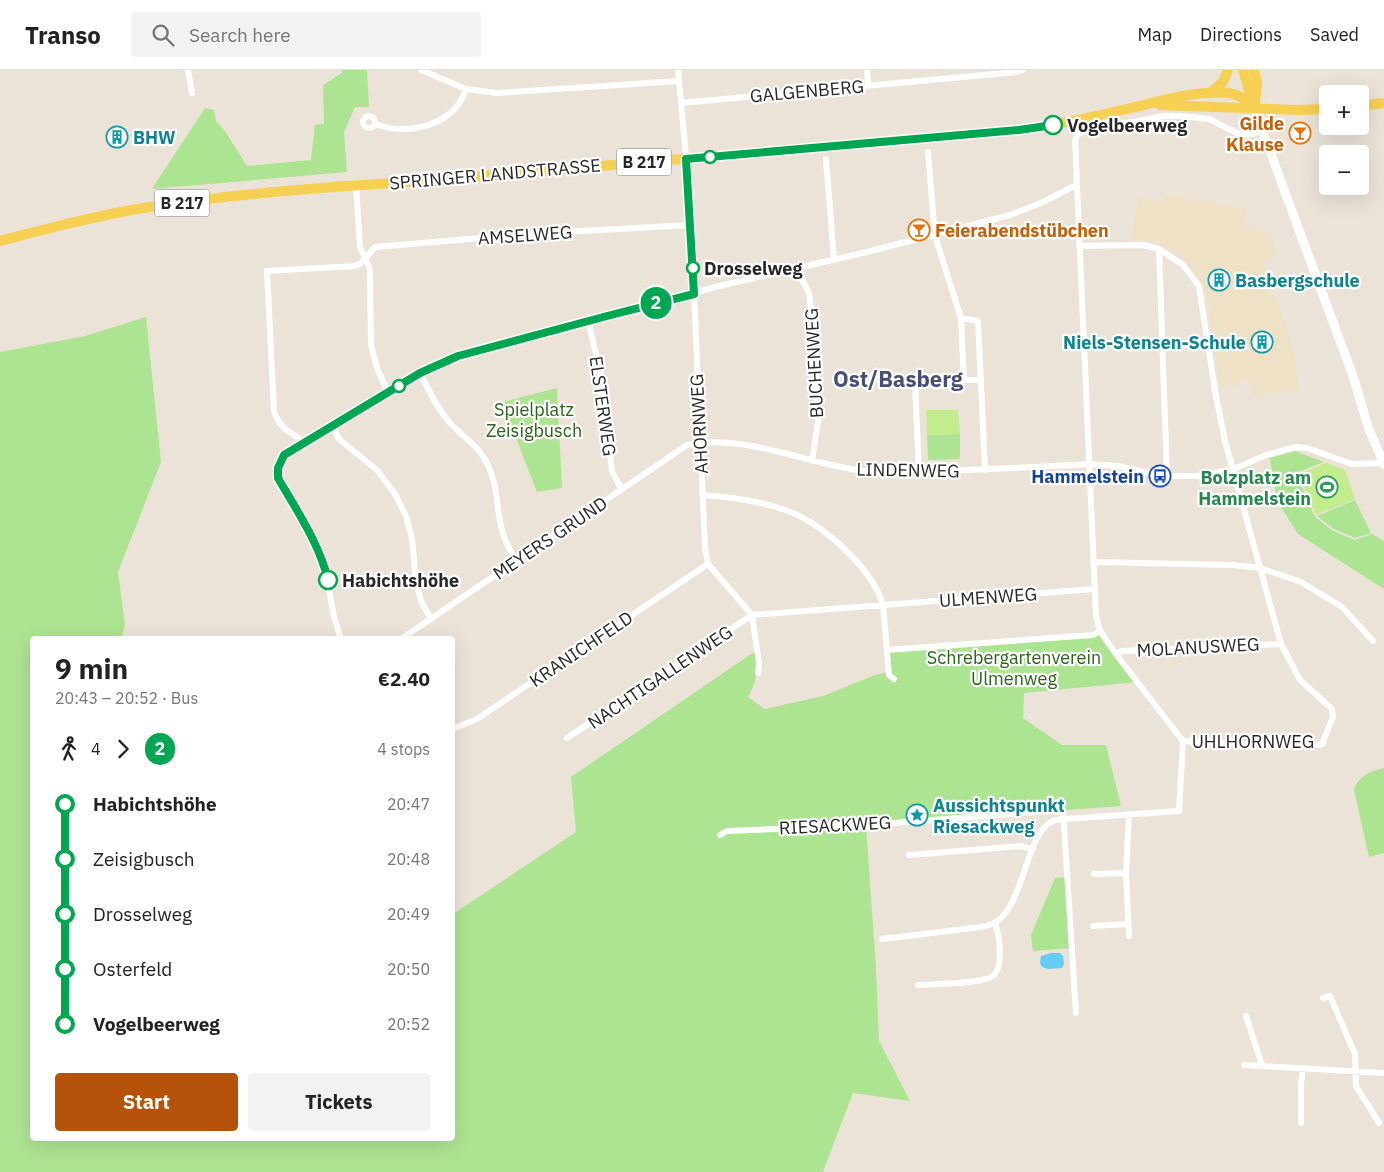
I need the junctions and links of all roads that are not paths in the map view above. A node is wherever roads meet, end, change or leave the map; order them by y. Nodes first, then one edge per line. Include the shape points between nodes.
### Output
1 (188, 70) edge
2 (421, 70) edge
3 (678, 70) edge
4 (867, 70) edge
5 (1023, 70) edge
6 (1228, 70) edge
7 (1243, 70) edge
8 (1254, 70) edge
9 (679, 81) junction
10 (868, 85) junction
11 (466, 89) junction
12 (192, 93) dead end
13 (1210, 93) junction
14 (681, 103) junction
15 (1384, 103) edge
16 (1142, 105) junction
17 (1369, 105) edge
18 (1254, 108) junction
19 (1319, 109) edge
20 (375, 124) dead end
21 (1262, 131) junction
22 (928, 152) dead end
23 (686, 159) junction
24 (826, 159) dead end
25 (356, 185) junction
26 (1076, 186) junction
27 (690, 224) junction
28 (935, 236) junction
29 (0, 241) edge
30 (1079, 246) junction
31 (1159, 249) junction
32 (366, 259) junction
33 (834, 260) junction
34 (796, 268) junction
35 (694, 294) junction
36 (961, 318) junction
37 (588, 321) junction
38 (420, 373) junction
39 (964, 380) junction
40 (980, 380) junction
41 (388, 392) junction
42 (332, 426) junction
43 (305, 442) junction
44 (700, 442) junction
45 (812, 462) junction
46 (1088, 464) junction
47 (1384, 464) edge
48 (1234, 469) junction
49 (985, 470) junction
50 (919, 472) junction
51 (1167, 477) junction
52 (621, 489) junction
53 (702, 494) junction
54 (516, 561) junction
55 (1093, 562) junction
56 (708, 564) junction
57 (1260, 568) junction
58 (1094, 589) junction
59 (883, 606) junction
60 (752, 615) junction
61 (431, 619) junction
62 (1100, 631) junction
63 (340, 636) edge
64 (406, 636) edge
65 (1373, 641) dead end
66 (1281, 644) junction
67 (887, 650) junction
68 (1116, 654) junction
69 (758, 673) dead end
70 (894, 679) dead end
71 (455, 728) edge
72 (567, 738) dead end
73 (1183, 741) junction
74 (1128, 814) junction
75 (1065, 819) junction
76 (720, 835) dead end
77 (1032, 848) junction
78 (909, 855) dead end
79 (1126, 873) junction
80 (1094, 874) dead end
81 (995, 923) junction
82 (1128, 924) junction
83 (1093, 926) dead end
84 (1129, 936) dead end
85 (882, 940) dead end
86 (918, 985) dead end
87 (1323, 998) dead end
88 (1076, 1013) dead end
89 (1246, 1016) dead end
90 (1244, 1065) dead end
91 (1262, 1065) junction
92 (1303, 1068) junction
93 (1355, 1072) junction
94 (1384, 1073) edge
95 (1301, 1123) dead end
96 (1378, 1123) dead end

1 - 12 street
2 - 11 street
3 - 9 street, AHORNWEG
4 - 10 street
5 - 10 street, GALGENBERG
6 - 13 main road via 1222,82
7 - 18 main road
8 - 18 main road via 1257,87
9 - 11 street via 497,93
9 - 14 street, AHORNWEG
10 - 14 street, GALGENBERG
11 - 20 street via 462,101 452,113 437,122 421,128 388,129
13 - 16 main road, SPRINGER LANDSTRASSE / B 217
13 - 18 main road, B 217 via 1235,94
14 - 23 street, AHORNWEG
15 - 17 main road
16 - 18 main road, SPRINGER LANDSTRASSE / B 217
16 - 23 main road, SPRINGER LANDSTRASSE / B 217 via 1019,130
18 - 19 main road, SPRINGER LANDSTRASSE
18 - 21 main road
21 - 26 street via 1241,135 1210,119 1181,116 1084,130 1075,140
21 - 47 main road via 1354,379 1368,428
22 - 28 street
23 - 25 main road, SPRINGER LANDSTRASSE / B 217
23 - 27 street, AHORNWEG
24 - 33 street
25 - 29 main road, SPRINGER LANDSTRASSE / B 217 via 137,209
25 - 32 street via 360,247
26 - 28 street via 1010,215
26 - 30 street
27 - 32 street, AMSELWEG via 375,248
27 - 35 street, AHORNWEG
28 - 33 street
28 - 36 street
30 - 31 street via 1143,245
30 - 46 street
31 - 48 street via 1183,265 1199,286 1215,391
31 - 51 street
32 - 41 street via 370,269 371,346
32 - 43 street, AMSELWEG via 355,266 267,271 274,411 284,429
33 - 34 street
34 - 35 street
34 - 45 street, BUCHENWEG via 809,293 814,331 818,422
35 - 37 street
35 - 44 street, AHORNWEG
36 - 39 street
36 - 40 street via 978,321
37 - 38 street via 458,356
37 - 52 street, ELSTERWEG via 602,378 612,471
38 - 41 street
38 - 54 street via 441,412 483,456 490,468 501,528
39 - 40 street
39 - 50 street via 915,382
40 - 49 street
41 - 42 street
42 - 43 street
42 - 61 street via 340,440 377,470 395,494 406,516 412,540 421,601
43 - 63 street via 284,455 278,468 278,478 324,562
44 - 45 street, LINDENWEG via 729,443
44 - 52 street, MEYERS GRUND via 687,445
44 - 53 street, AHORNWEG
45 - 50 street, LINDENWEG via 874,473
46 - 49 street, LINDENWEG
46 - 51 street via 1118,466
46 - 55 street
47 - 48 street via 1352,464 1296,447 1266,454
48 - 51 street via 1197,476
48 - 57 street
49 - 50 street, LINDENWEG
52 - 54 street, MEYERS GRUND
53 - 56 street, AHORNWEG
53 - 59 street via 736,498 799,516 855,560 871,579
54 - 61 street, MEYERS GRUND
55 - 57 street
55 - 58 street
56 - 60 street
56 - 71 street, KRANICHFELD via 477,719
57 - 65 street via 1301,582 1342,607
57 - 66 street
58 - 59 street, ULMENWEG
58 - 62 street
59 - 60 street, ULMENWEG
59 - 67 street
60 - 69 street
60 - 72 street, NACHTIGALLENWEG
61 - 64 street, MEYERS GRUND
62 - 67 street via 1093,635
62 - 68 street
66 - 68 street, MOLANUSWEG via 1122,651
66 - 73 street, UHLHORNWEG via 1300,680 1334,713 1320,745
67 - 70 street via 889,675
68 - 73 street
73 - 74 street via 1179,811
74 - 75 street
74 - 79 street
75 - 76 street, RIESACKWEG via 1063,810 1051,810 866,825 727,831
75 - 77 street via 1052,821
75 - 88 street
77 - 78 street via 1021,846
77 - 81 street via 1017,893 1008,910
79 - 80 street
79 - 82 street
81 - 85 street
81 - 86 street via 1000,944 998,969 994,975 989,979
82 - 83 street
82 - 84 street
87 - 93 street via 1330,996 1355,1054
89 - 91 street
90 - 91 street
91 - 92 street
92 - 93 street
92 - 95 street
93 - 94 street
93 - 96 street via 1356,1086

